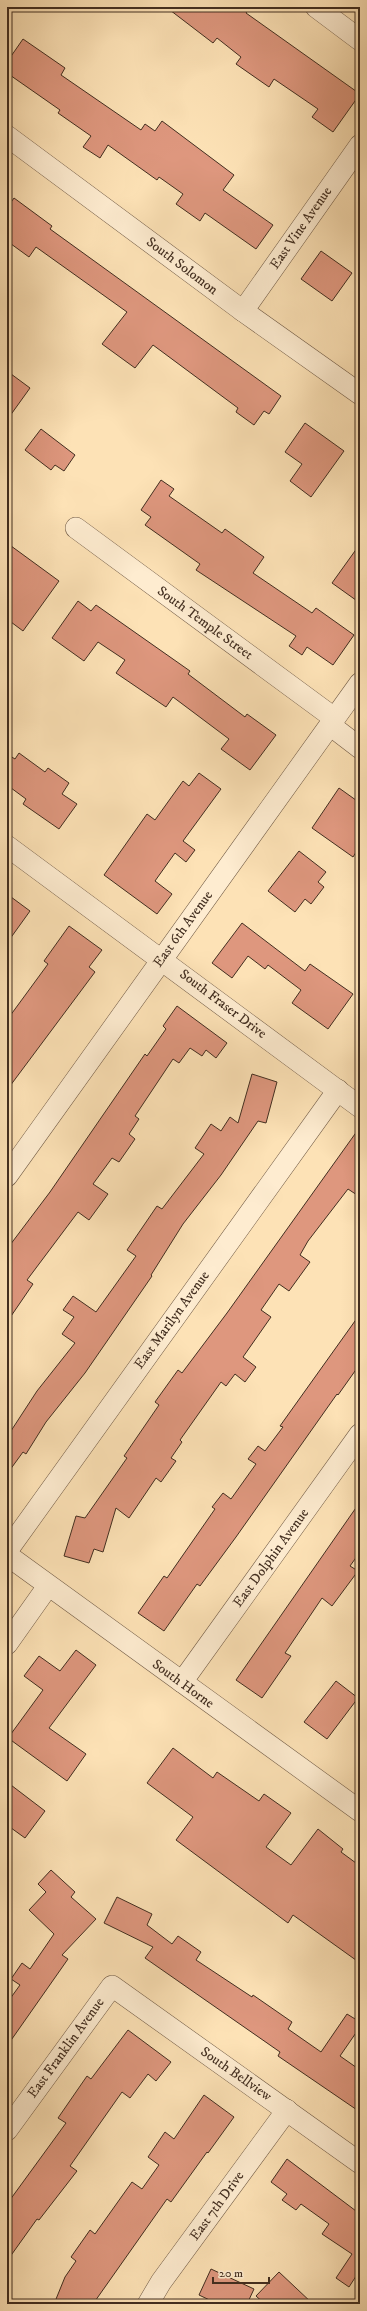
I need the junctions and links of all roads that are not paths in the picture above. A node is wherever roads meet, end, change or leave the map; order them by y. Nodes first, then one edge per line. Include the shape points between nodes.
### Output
1 (316, 7) edge
2 (360, 40) edge
3 (7, 136) edge
4 (360, 145) edge
5 (243, 311) junction
6 (360, 394) edge
7 (76, 528) dead end
8 (360, 683) edge
9 (332, 722) junction
10 (360, 748) edge
11 (7, 846) edge
12 (162, 959) junction
13 (338, 1090) junction
14 (360, 1107) edge
15 (7, 1176) edge
16 (360, 1434) edge
17 (7, 1551) edge
18 (7, 1555) edge
19 (48, 1586) junction
20 (7, 1644) edge
21 (182, 1682) junction
22 (360, 1811) edge
23 (112, 1986) joint
24 (288, 2110) junction
25 (7, 2130) edge
26 (360, 2163) edge
27 (148, 2304) edge

1 - 2 street
3 - 5 street, South Solomon
4 - 5 street, East Vine Avenue
5 - 6 street, South Solomon
7 - 9 street, South Temple Street
8 - 9 street, East 6th Avenue
9 - 10 street, South Temple Street
9 - 12 street, East 6th Avenue
11 - 12 street, South Fraser Drive
12 - 13 street, South Fraser Drive
12 - 15 street, East 6th Avenue
13 - 14 street, South Fraser Drive
13 - 17 street, East Marilyn Avenue
16 - 21 street, East Dolphin Avenue
18 - 19 street, South Horne
19 - 20 street
19 - 21 street, South Horne
21 - 22 street, South Horne
23 - 24 street, South Bellview
23 - 25 street, East Franklin Avenue
24 - 26 street, South Bellview
24 - 27 street, East 7th Drive via 161,2282

